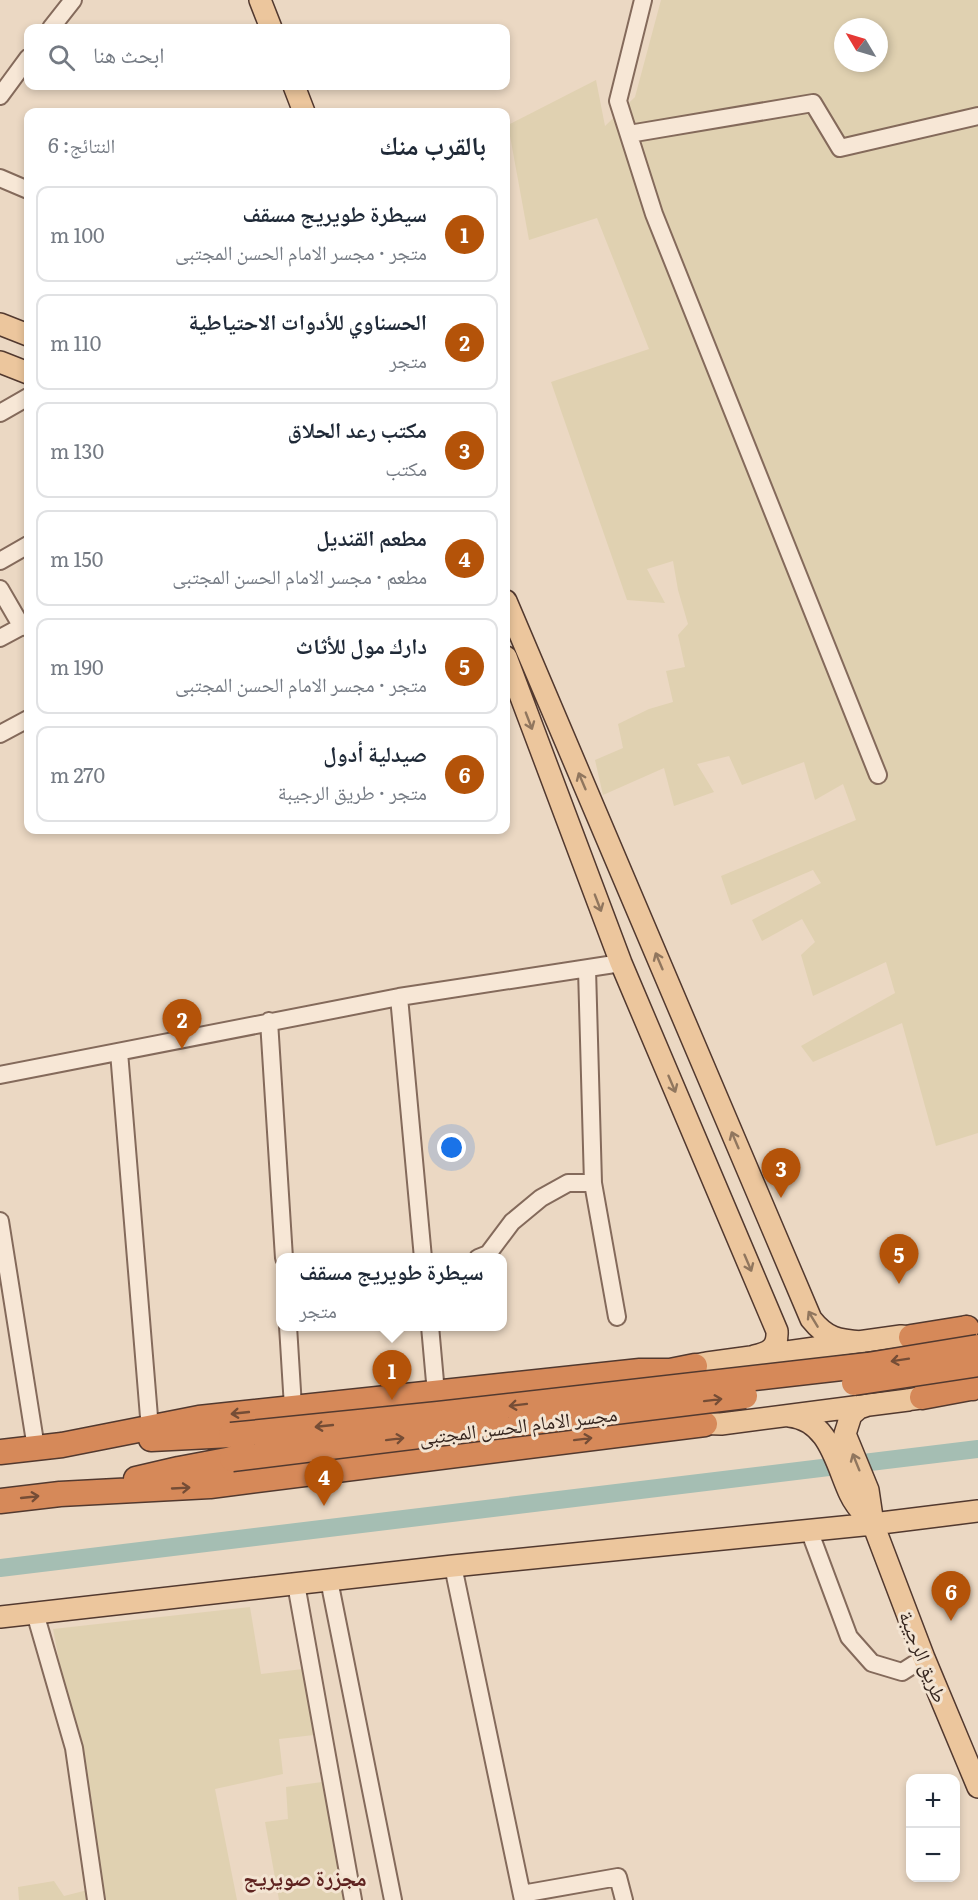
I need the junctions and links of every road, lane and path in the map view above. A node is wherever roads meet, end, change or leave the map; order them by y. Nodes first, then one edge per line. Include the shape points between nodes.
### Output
1 (73, 0) edge
2 (260, 0) edge
3 (643, 0) edge
4 (54, 24) edge
5 (269, 24) edge
6 (24, 63) edge
7 (296, 90) edge
8 (0, 96) edge
9 (302, 108) edge
10 (978, 116) edge
11 (629, 134) junction
12 (0, 178) edge
13 (24, 188) edge
14 (0, 324) edge
15 (24, 333) edge
16 (0, 362) edge
17 (24, 371) edge
18 (24, 399) edge
19 (0, 413) edge
20 (24, 547) edge
21 (0, 561) edge
22 (0, 590) edge
23 (510, 610) edge
24 (24, 624) edge
25 (24, 626) edge
26 (0, 638) edge
27 (510, 672) edge
28 (24, 722) edge
29 (0, 734) edge
30 (878, 775) dead end
31 (621, 963) junction
32 (587, 969) junction
33 (399, 997) junction
34 (269, 1021) junction
35 (119, 1052) junction
36 (0, 1075) edge
37 (593, 1183) junction
38 (0, 1221) edge
39 (284, 1253) edge
40 (423, 1253) edge
41 (489, 1253) edge
42 (616, 1317) dead end
43 (288, 1331) edge
44 (430, 1331) edge
45 (974, 1333) edge
46 (911, 1337) junction
47 (862, 1342) junction
48 (754, 1356) junction
49 (978, 1364) edge
50 (695, 1366) junction
51 (640, 1371) junction
52 (975, 1387) edge
53 (436, 1393) junction
54 (922, 1396) junction
55 (868, 1405) junction
56 (293, 1407) junction
57 (786, 1415) junction
58 (705, 1424) junction
59 (150, 1429) junction
60 (650, 1431) junction
61 (836, 1438) junction
62 (62, 1445) junction
63 (232, 1447) junction
64 (36, 1448) junction
65 (0, 1452) edge
66 (60, 1494) junction
67 (0, 1501) edge
68 (978, 1511) edge
69 (873, 1524) junction
70 (809, 1530) junction
71 (453, 1566) junction
72 (329, 1580) junction
73 (296, 1584) junction
74 (35, 1613) junction
75 (0, 1617) edge
76 (924, 1658) junction
77 (973, 1762) edge
78 (978, 1787) edge
79 (522, 1897) edge
80 (96, 1900) edge
81 (353, 1900) edge
82 (393, 1900) edge
83 (624, 1900) edge

1 - 4 street
2 - 5 main road
3 - 11 street via 618,101
6 - 8 street
7 - 9 main road
10 - 11 street via 840,148 813,103
11 - 30 street via 654,214
12 - 13 street
14 - 15 main road
16 - 17 main road
18 - 19 street
20 - 21 street
22 - 24 street
47 -> 23 main road via 828,1336 812,1319
25 - 26 street
27 -> 31 main road
28 - 29 street
31 - 32 street
31 -> 48 main road via 777,1331 778,1340 772,1350
32 - 33 street
32 - 37 street
33 - 34 street
33 - 40 street
34 - 35 street
34 - 39 street
35 - 36 street
35 - 59 street
37 - 41 street via 568,1183 541,1198 512,1222
37 - 42 street
38 - 64 street
43 - 56 street
44 - 53 street
45 - 46 highway
45 - 52 highway via 960,1331 948,1347 946,1360 955,1378
45 -> 63 highway, مجسر الامام الحسن المجتبى, bridge via 868,1365 462,1412
46 - 47 main road
46 - 54 main road via 926,1342 939,1359 938,1380
47 - 48 main road
48 - 50 main road
63 -> 49 highway, مجسر الامام الحسن المجتبى, bridge via 872,1381
50 - 51 highway
50 - 58 main road via 683,1377 679,1397 688,1414
51 - 53 highway
51 - 60 highway via 659,1381 667,1394 665,1415
52 - 54 highway
53 - 56 highway
54 - 55 main road
55 - 57 main road
55 - 61 main road via 851,1415
56 -> 59 highway via 199,1418
57 - 58 main road
57 - 61 main road via 808,1421
58 - 60 highway
59 - 62 highway
66 -> 60 highway via 210,1486
61 - 69 main road, طريق الرجيبة
62 - 63 highway, مجسر الامام الحسن المجتبى via 182,1439
62 - 64 highway
63 - 66 highway, مجسر الامام الحسن المجتبى
64 - 65 highway
67 -> 66 highway
68 - 69 main road
69 - 70 main road
69 - 76 main road, طريق الرجيبة
70 - 71 main road
70 - 76 street via 849,1637 873,1663 902,1672
71 - 72 main road
71 - 79 street
72 - 73 main road
72 - 82 street
73 - 74 main road
73 - 81 street
74 - 75 main road
74 - 80 street via 74,1748
76 - 77 main road, طريق الرجيبة
77 - 78 main road, طريق الرجيبة
79 - 83 street via 618,1877

